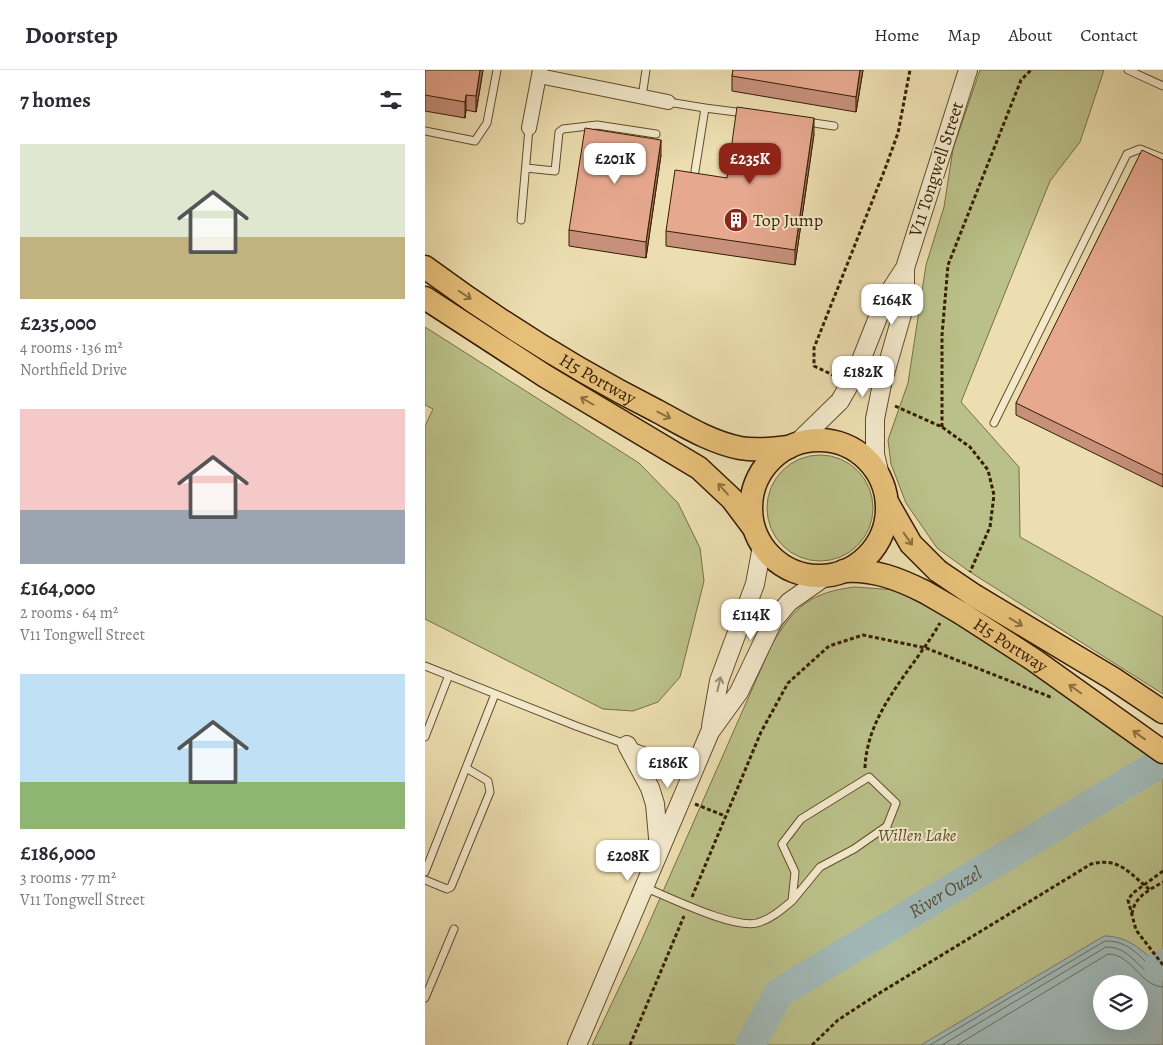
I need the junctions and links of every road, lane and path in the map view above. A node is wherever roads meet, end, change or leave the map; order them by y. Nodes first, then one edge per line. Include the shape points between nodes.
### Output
1 (497, 70) edge
2 (646, 70) edge
3 (910, 70) edge
4 (968, 70) edge
5 (1031, 70) edge
6 (1128, 70) edge
7 (539, 73) edge
8 (1163, 86) edge
9 (641, 97) junction
10 (668, 102) joint
11 (705, 108) junction
12 (751, 114) edge
13 (797, 121) edge
14 (834, 126) dead end
15 (529, 128) joint
16 (425, 131) edge
17 (656, 134) dead end
18 (1163, 158) edge
19 (526, 168) junction
20 (695, 171) edge
21 (521, 220) dead end
22 (425, 267) edge
23 (905, 268) junction
24 (425, 298) edge
25 (839, 378) dead end
26 (888, 403) dead end
27 (994, 423) dead end
28 (942, 426) junction
29 (792, 445) junction
30 (881, 480) junction
31 (887, 502) junction
32 (758, 537) junction
33 (835, 574) junction
34 (970, 588) junction
35 (951, 618) junction
36 (926, 648) junction
37 (425, 666) edge
38 (449, 676) junction
39 (495, 694) junction
40 (1058, 700) dead end
41 (1163, 712) edge
42 (710, 732) junction
43 (425, 737) edge
44 (627, 745) junction
45 (1163, 752) edge
46 (466, 768) junction
47 (695, 769) junction
48 (869, 777) junction
49 (683, 799) junction
50 (725, 816) junction
51 (659, 850) junction
52 (1163, 871) edge
53 (425, 872) edge
54 (425, 880) edge
55 (1163, 882) edge
56 (1144, 885) junction
57 (643, 887) junction
58 (1150, 890) junction
59 (792, 901) junction
60 (689, 905) junction
61 (1132, 917) junction
62 (454, 929) dead end
63 (1163, 965) edge
64 (425, 998) edge
65 (577, 1045) edge
66 (630, 1045) edge
67 (812, 1045) edge

1 - 16 lane via 487,123 475,141
2 - 9 lane
3 - 25 path via 898,133 814,348 814,366
4 - 23 street, V11 Tongwell Street
5 - 28 path via 1021,80 948,265 942,335
6 - 8 lane
7 - 9 street
7 - 15 street
9 - 10 street
10 - 11 lane
11 - 12 lane
11 - 20 lane
13 - 14 lane
15 - 19 lane
17 - 19 lane via 597,125 563,129 559,132 555,171
18 - 27 lane via 1141,149 1127,154
19 - 21 lane
22 -> 29 main road, H5 Portway via 588,375 698,433 741,448 759,450
23 - 29 street, V11 Tongwell Street, bridge via 886,297 856,373 840,401
23 - 30 street, V11 Tongwell Street, bridge via 905,304 875,419 875,454
32 -> 24 main road, H5 Portway via 732,499 699,468 545,376
26 - 28 path
28 - 34 path via 970,446 988,470 994,495 990,527
29 - 30 main road via 812,440 845,445 872,465
29 - 32 main road via 775,455 756,480 751,512
30 - 31 main road
31 - 33 main road via 885,523 877,544 863,560
31 -> 34 main road, H5 Portway, bridge via 911,544 938,571
32 - 33 main road via 775,560 790,570 808,575
42 -> 32 street via 719,681 755,584
33 - 35 main road, H5 Portway, bridge via 862,570 899,580 925,592
33 - 42 street via 789,602 773,621 739,692
34 -> 41 main road, H5 Portway
35 - 36 path
45 -> 35 main road, H5 Portway via 1115,717
36 - 40 path
36 - 48 path via 874,724 866,754 865,773
36 - 50 path via 863,635 823,651 788,683 761,732
37 - 38 lane
38 - 39 lane
38 - 43 lane
39 - 44 lane
39 - 46 lane
42 - 47 street
44 - 47 lane
44 - 51 street via 651,788
46 - 53 lane
46 - 54 lane via 488,781 490,792 451,887 447,889
47 - 49 street
48 - 59 lane via 801,819 782,844 795,872
48 - 59 lane via 896,803 887,826 820,867
49 - 50 path
49 - 51 street
50 - 60 path
51 - 57 street
52 - 56 path
55 - 58 path
56 - 58 path
56 - 61 path via 1128,900
56 - 67 path via 1118,864 1106,861 1091,864 878,994 838,1020
57 - 60 lane
57 - 65 street
58 - 61 path via 1133,906
59 - 60 lane via 777,915 756,923 735,923
60 - 66 path
61 - 63 path via 1136,930
62 - 64 lane

